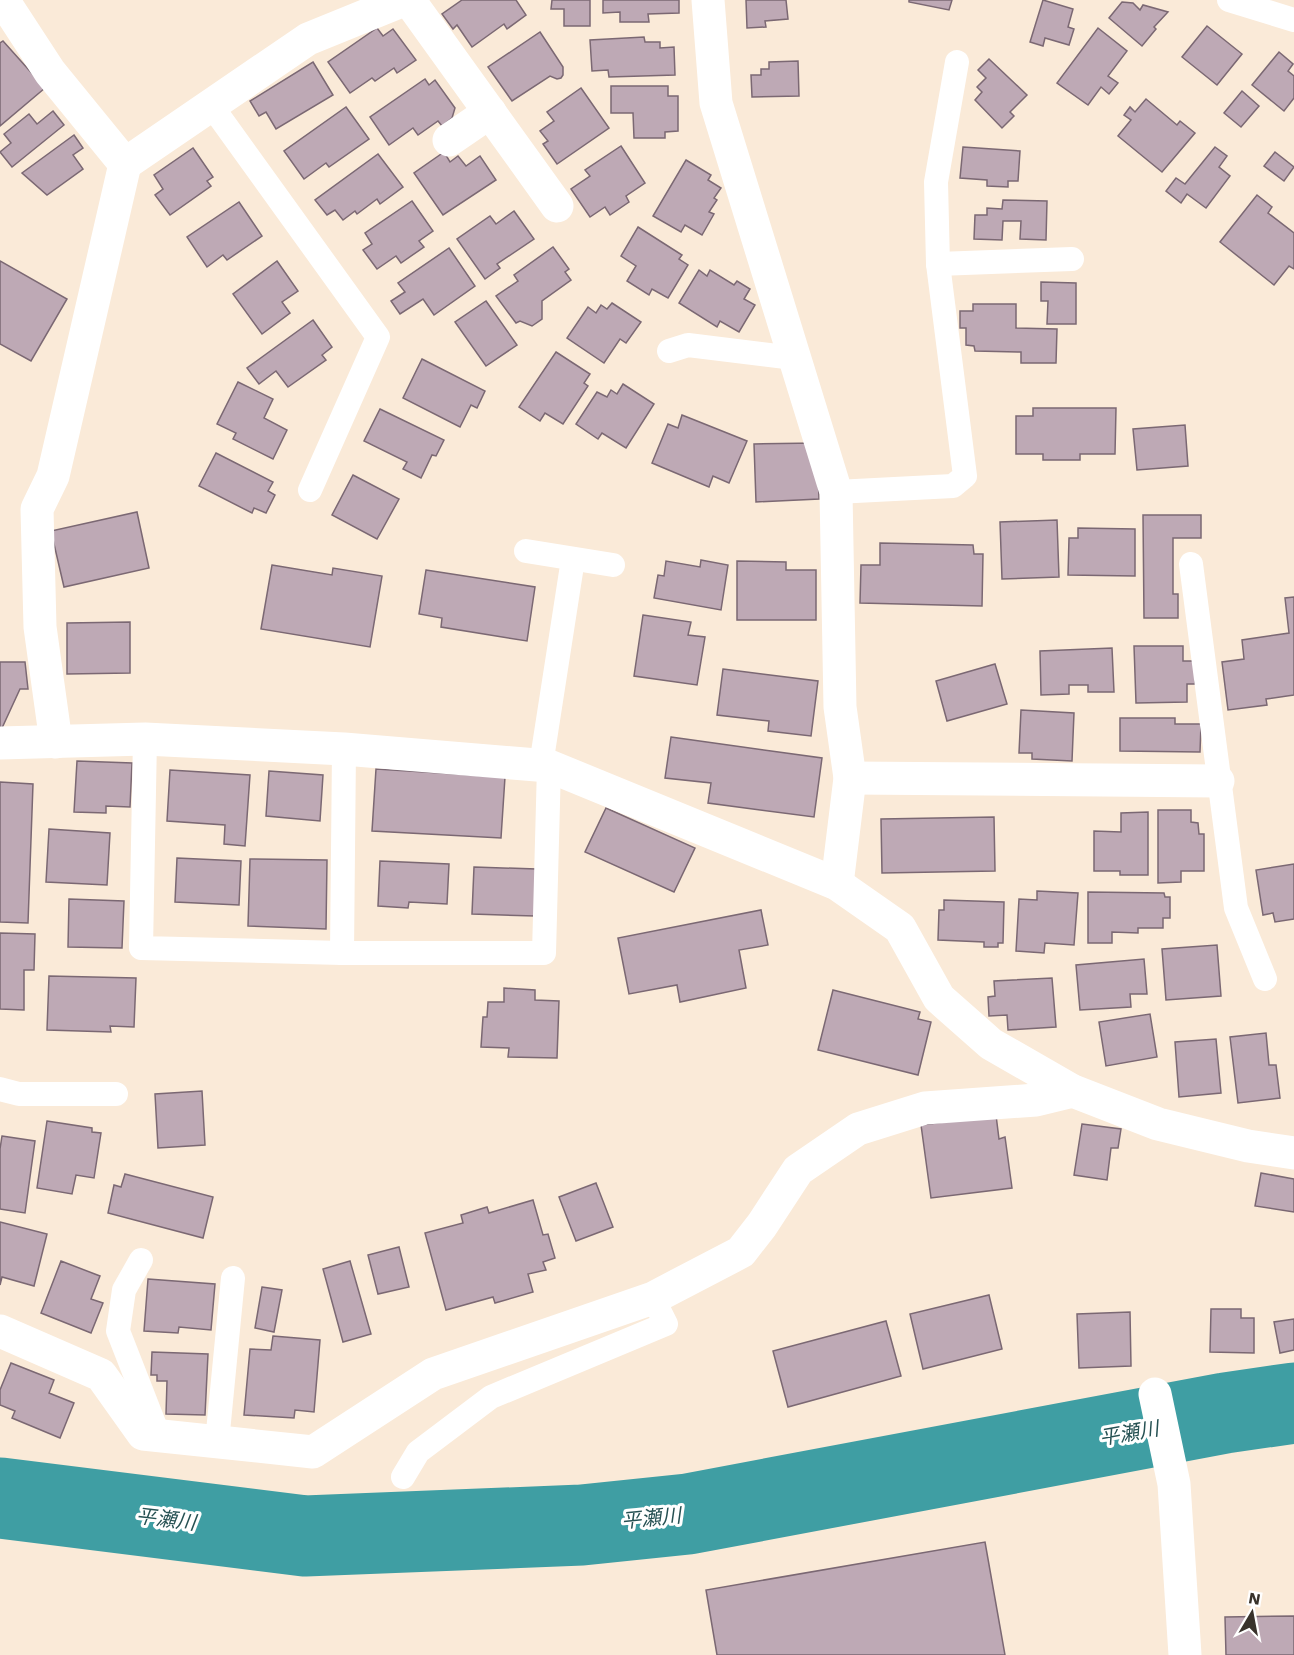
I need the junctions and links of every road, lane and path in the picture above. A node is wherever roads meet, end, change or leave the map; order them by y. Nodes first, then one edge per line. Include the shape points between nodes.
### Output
1 (3, 0) edge
2 (404, 0) edge
3 (409, 0) edge
4 (708, 0) edge
5 (1229, 0) edge
6 (1294, 20) edge
7 (957, 62) dead end
8 (212, 105) junction
9 (490, 112) junction
10 (449, 141) dead end
11 (125, 164) junction
12 (557, 206) dead end
13 (1072, 259) dead end
14 (938, 264) junction
15 (669, 351) dead end
16 (795, 358) junction
17 (310, 490) dead end
18 (836, 492) junction
19 (526, 551) dead end
20 (573, 559) junction
21 (1191, 564) dead end
22 (613, 565) dead end
23 (145, 738) junction
24 (56, 742) junction
25 (0, 743) edge
26 (344, 749) junction
27 (545, 766) junction
28 (850, 778) junction
29 (1218, 781) junction
30 (837, 884) junction
31 (342, 953) junction
32 (1265, 979) dead end
33 (0, 1089) edge
34 (1073, 1090) junction
35 (116, 1094) dead end
36 (1294, 1153) edge
37 (141, 1260) dead end
38 (233, 1278) dead end
39 (653, 1298) junction
40 (0, 1331) edge
41 (1156, 1401) dead end
42 (159, 1436) junction
43 (217, 1442) junction
44 (403, 1477) dead end
45 (1185, 1655) edge

1 - 11 street via 50,72
2 - 8 street via 308,39
3 - 9 street
4 - 16 street via 716,103
5 - 6 lane
7 - 14 lane via 936,182
8 - 11 street
8 - 17 lane via 378,337
9 - 10 street
9 - 12 street
11 - 24 street via 53,476 37,509 40,627
13 - 14 lane
14 - 18 lane via 965,476 953,486
15 - 16 lane via 688,345
16 - 18 street
18 - 28 street via 840,706
19 - 20 lane
20 - 22 lane
20 - 27 lane
21 - 29 lane
23 - 24 street
23 - 26 street
23 - 31 lane via 141,948
24 - 25 street
26 - 27 street
26 - 31 lane
27 - 30 street
27 - 31 lane via 544,953
28 - 29 street
28 - 30 street
29 - 32 lane via 1236,908
30 - 34 street via 900,927 939,998 991,1044
33 - 35 lane via 19,1094
34 - 36 street via 1158,1124
34 - 39 street via 1036,1100 925,1108 858,1129 798,1170 741,1252
37 - 42 lane via 124,1290 118,1331
38 - 43 lane
39 - 43 street via 433,1374 313,1452
39 - 44 lane via 666,1324 491,1397 418,1452
40 - 42 street via 101,1375 143,1434
41 - 45 street via 1174,1484
42 - 43 street

